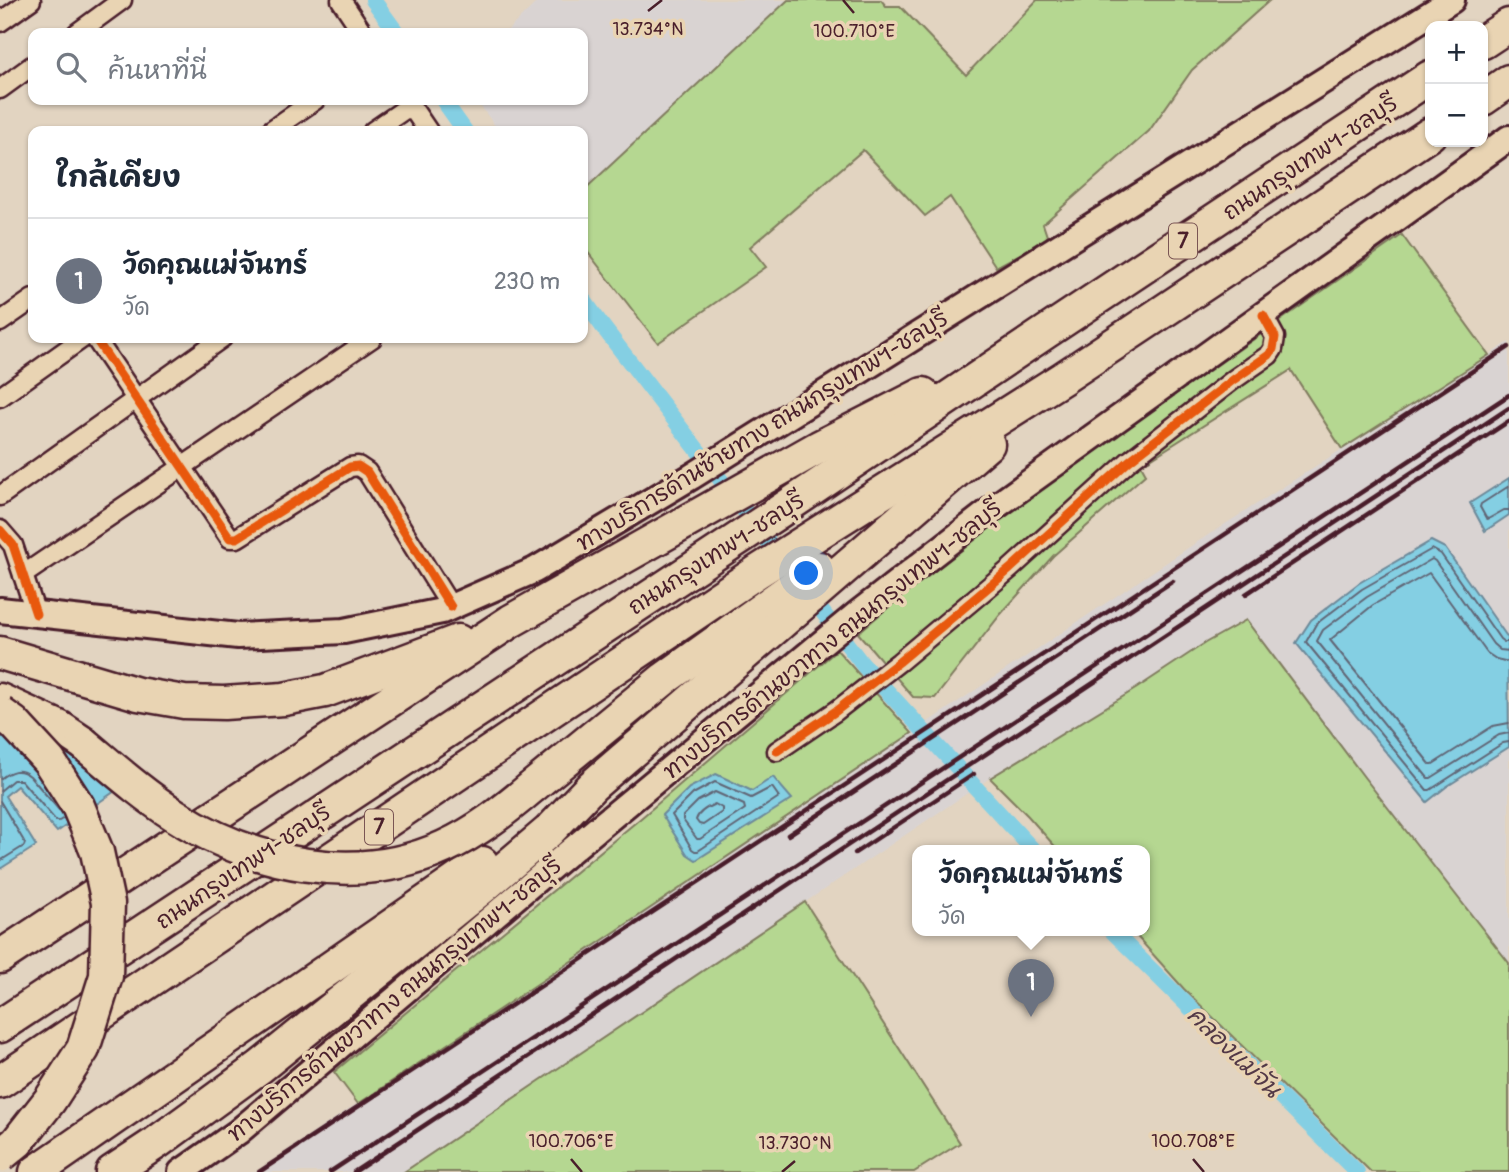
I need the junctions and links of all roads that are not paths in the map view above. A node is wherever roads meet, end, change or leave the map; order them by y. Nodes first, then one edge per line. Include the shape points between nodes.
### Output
1 (31, 0) edge
2 (122, 0) edge
3 (341, 0) edge
4 (1452, 0) edge
5 (0, 22) edge
6 (1509, 25) edge
7 (83, 28) edge
8 (360, 28) edge
9 (1488, 40) edge
10 (28, 69) edge
11 (1425, 81) edge
12 (1509, 81) edge
13 (0, 89) edge
14 (1488, 96) edge
15 (307, 105) edge
16 (405, 105) edge
17 (411, 105) edge
18 (277, 126) edge
19 (379, 126) edge
20 (425, 126) edge
21 (1425, 137) edge
22 (1509, 138) edge
23 (28, 302) edge
24 (1263, 315) junction
25 (0, 322) edge
26 (1046, 332) junction
27 (76, 343) edge
28 (98, 343) edge
29 (215, 343) edge
30 (365, 343) edge
31 (1063, 378) junction
32 (0, 397) edge
33 (136, 400) junction
34 (181, 467) junction
35 (0, 496) edge
36 (0, 530) edge
37 (820, 561) junction
38 (23, 575) junction
39 (451, 607) junction
40 (781, 608) junction
41 (0, 610) edge
42 (36, 614) junction
43 (511, 621) junction
44 (0, 653) edge
45 (0, 700) edge
46 (0, 713) edge
47 (777, 751) dead end
48 (592, 786) junction
49 (0, 957) edge
50 (0, 1026) edge
51 (0, 1082) edge
52 (0, 1156) edge
53 (36, 1172) edge
54 (112, 1172) edge
55 (181, 1172) edge

1 - 5 street
2 - 7 street
3 - 8 street
4 - 39 main road, ทางบริการด้านซ้ายทาง ถนนกรุงเทพฯ-ชลบุรี via 691,477 535,570
6 - 9 highway
10 - 13 street
11 - 26 highway, ถนนกรุงเทพฯ-ชลบุรี / 7
12 - 14 highway
15 - 18 street
16 - 19 street
17 - 20 street
21 - 31 highway, ถนนกรุงเทพฯ-ชลบุรี / 7
22 - 24 main road, ทางบริการด้านขวาทาง ถนนกรุงเทพฯ-ชลบุรี
23 - 25 street
24 - 47 street via 1275,337 1269,355 1129,461 899,662
24 - 55 main road, ทางบริการด้านขวาทาง ถนนกรุงเทพฯ-ชลบุรี via 988,512 858,613 237,1132
26 - 43 highway via 759,480
26 - 50 highway, ถนนกรุงเทพฯ-ชลบุรี / 7
27 - 32 street
28 - 33 street
29 - 33 street
30 - 34 street
31 - 37 highway, ถนนกรุงเทพฯ-ชลบุรี / 7
31 - 37 highway via 920,503
33 - 34 street
33 - 35 street
34 - 38 street
34 - 39 street via 223,530 237,538 358,466 367,472
36 - 38 street via 13,545
37 - 40 highway
37 - 51 highway, ถนนกรุงเทพฯ-ชลบุรี / 7 via 757,572
38 - 42 street
39 - 42 main road, ทางบริการด้านซ้ายทาง ถนนกรุงเทพฯ-ชลบุรี via 344,631 238,636
40 - 45 highway, bridge via 664,679 491,820 444,847 395,864 308,865 243,850 174,815 59,727
40 - 48 highway
41 - 42 main road, ทางบริการด้านซ้ายทาง ถนนกรุงเทพฯ-ชลบุรี
43 - 44 highway via 325,691 284,699 184,702 138,694
43 - 49 highway
46 - 52 highway, bridge via 49,761 78,806 97,852 108,903 106,976 83,1049 50,1100
48 - 53 highway
48 - 54 highway via 549,831 483,887 260,1067

